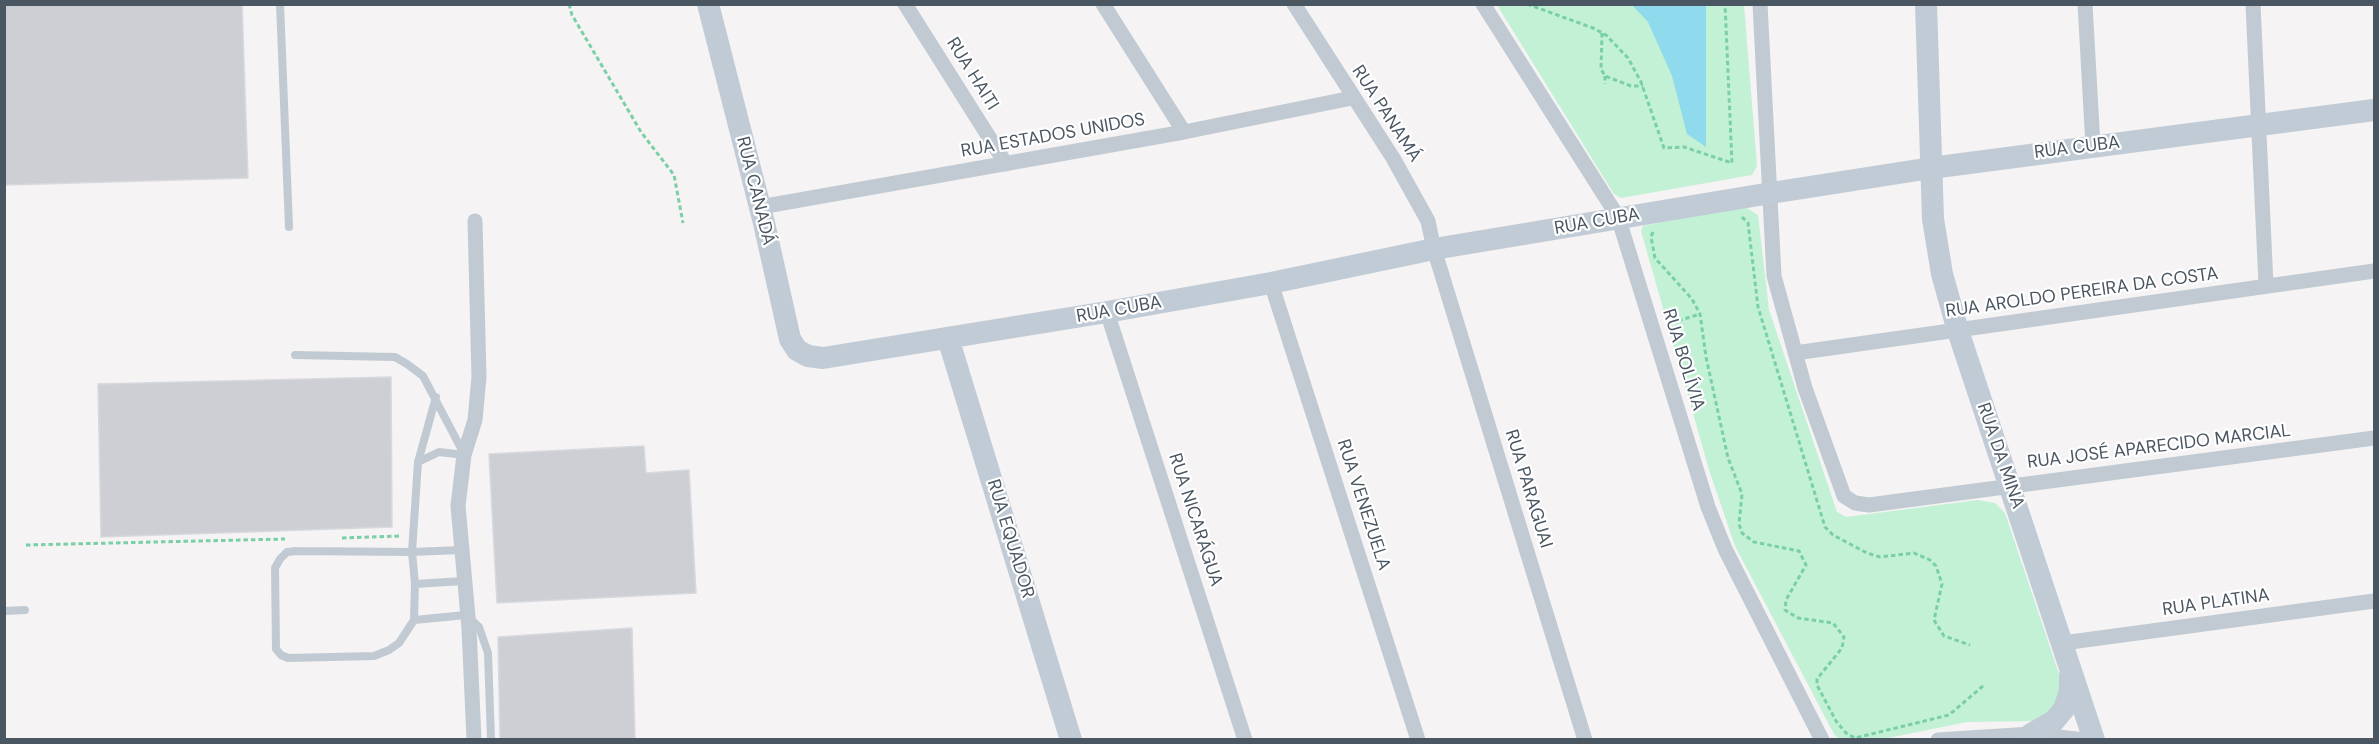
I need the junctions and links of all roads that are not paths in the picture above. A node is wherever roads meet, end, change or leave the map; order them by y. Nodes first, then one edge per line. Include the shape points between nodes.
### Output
1 (280, 4) edge
2 (708, 4) edge
3 (905, 4) edge
4 (1103, 4) edge
5 (1294, 4) edge
6 (1483, 4) edge
7 (1760, 4) edge
8 (1926, 4) edge
9 (2085, 4) edge
10 (2253, 4) edge
11 (1352, 98) junction
12 (2374, 110) edge
13 (2259, 126) junction
14 (1184, 132) junction
15 (2093, 146) junction
16 (1006, 164) junction
17 (1931, 168) junction
18 (1771, 193) junction
19 (760, 207) junction
20 (1618, 217) junction
21 (475, 221) dead end
22 (289, 228) dead end
23 (1434, 249) junction
24 (2374, 271) edge
25 (1271, 283) junction
26 (2266, 285) junction
27 (1107, 312) junction
28 (1958, 332) junction
29 (948, 338) junction
30 (1795, 353) junction
31 (295, 355) dead end
32 (823, 358) joint
33 (436, 398) junction
34 (2374, 438) edge
35 (464, 455) junction
36 (418, 462) junction
37 (2011, 486) junction
38 (461, 550) junction
39 (412, 552) junction
40 (463, 581) junction
41 (415, 584) junction
42 (2374, 601) edge
43 (26, 610) dead end
44 (4, 611) edge
45 (466, 615) junction
46 (414, 620) junction
47 (2067, 654) junction
48 (2031, 734) junction
49 (474, 740) edge
50 (491, 740) edge
51 (1071, 740) edge
52 (1245, 740) edge
53 (1418, 740) edge
54 (1585, 740) edge
55 (1822, 740) edge
56 (1938, 740) edge
57 (2085, 740) edge
58 (2094, 740) edge

1 - 22 lane
2 - 19 street, RUA CANADÁ
3 - 16 street, RUA HAITI
4 - 14 street
5 - 11 street, RUA PANAMÁ
6 - 20 street, RUA BOLÍVIA
7 - 18 street
8 - 17 street, RUA DA MINA
9 - 15 street
10 - 13 street
11 - 14 street, RUA ESTADOS UNIDOS
11 - 23 street, RUA PANAMÁ via 1393,158 1428,221
12 - 13 street, RUA CUBA
13 - 15 street, RUA CUBA
13 - 26 street
14 - 16 street, RUA ESTADOS UNIDOS
15 - 17 street, RUA CUBA
16 - 19 street, RUA ESTADOS UNIDOS
17 - 18 street, RUA CUBA
17 - 28 street, RUA DA MINA via 1942,274
18 - 20 street, RUA CUBA
18 - 30 street via 1774,276
19 - 32 street, RUA CANADÁ via 790,339 797,350
20 - 23 street, RUA CUBA
20 - 55 street, RUA BOLÍVIA via 1708,507 1725,549
21 - 35 street via 479,377 475,420
23 - 25 street, RUA CUBA
23 - 54 street, RUA PARAGUAI
24 - 26 street, RUA AROLDO PEREIRA DA COSTA
25 - 27 street, RUA CUBA
25 - 53 street, RUA VENEZUELA
26 - 28 street, RUA AROLDO PEREIRA DA COSTA
27 - 29 street, RUA CUBA
27 - 52 street, RUA NICARÁGUA
28 - 30 street, RUA AROLDO PEREIRA DA COSTA
28 - 37 street, RUA DA MINA
29 - 32 street, RUA CUBA
29 - 51 street, RUA EQUADOR
30 - 37 street, RUA JOSÉ APARECIDO MARCIAL via 1844,496 1855,503 1869,505
31 - 33 lane via 395,357 423,376
33 - 35 lane
33 - 36 lane
34 - 37 street, RUA JOSÉ APARECIDO MARCIAL
35 - 36 lane via 439,452
35 - 38 street via 458,506
36 - 39 lane
37 - 47 street, RUA DA MINA
38 - 39 lane
38 - 40 street
39 - 41 lane
39 - 46 lane via 287,552 275,568 276,649 288,658 374,656 399,643
40 - 41 lane
40 - 45 street
41 - 46 lane
42 - 47 street, RUA PLATINA
43 - 44 lane
45 - 46 lane
45 - 49 street
45 - 50 lane via 479,627 488,653
47 - 48 street via 2070,691 2064,709 2054,721
47 - 58 street, RUA DA MINA
48 - 56 street
48 - 57 street

